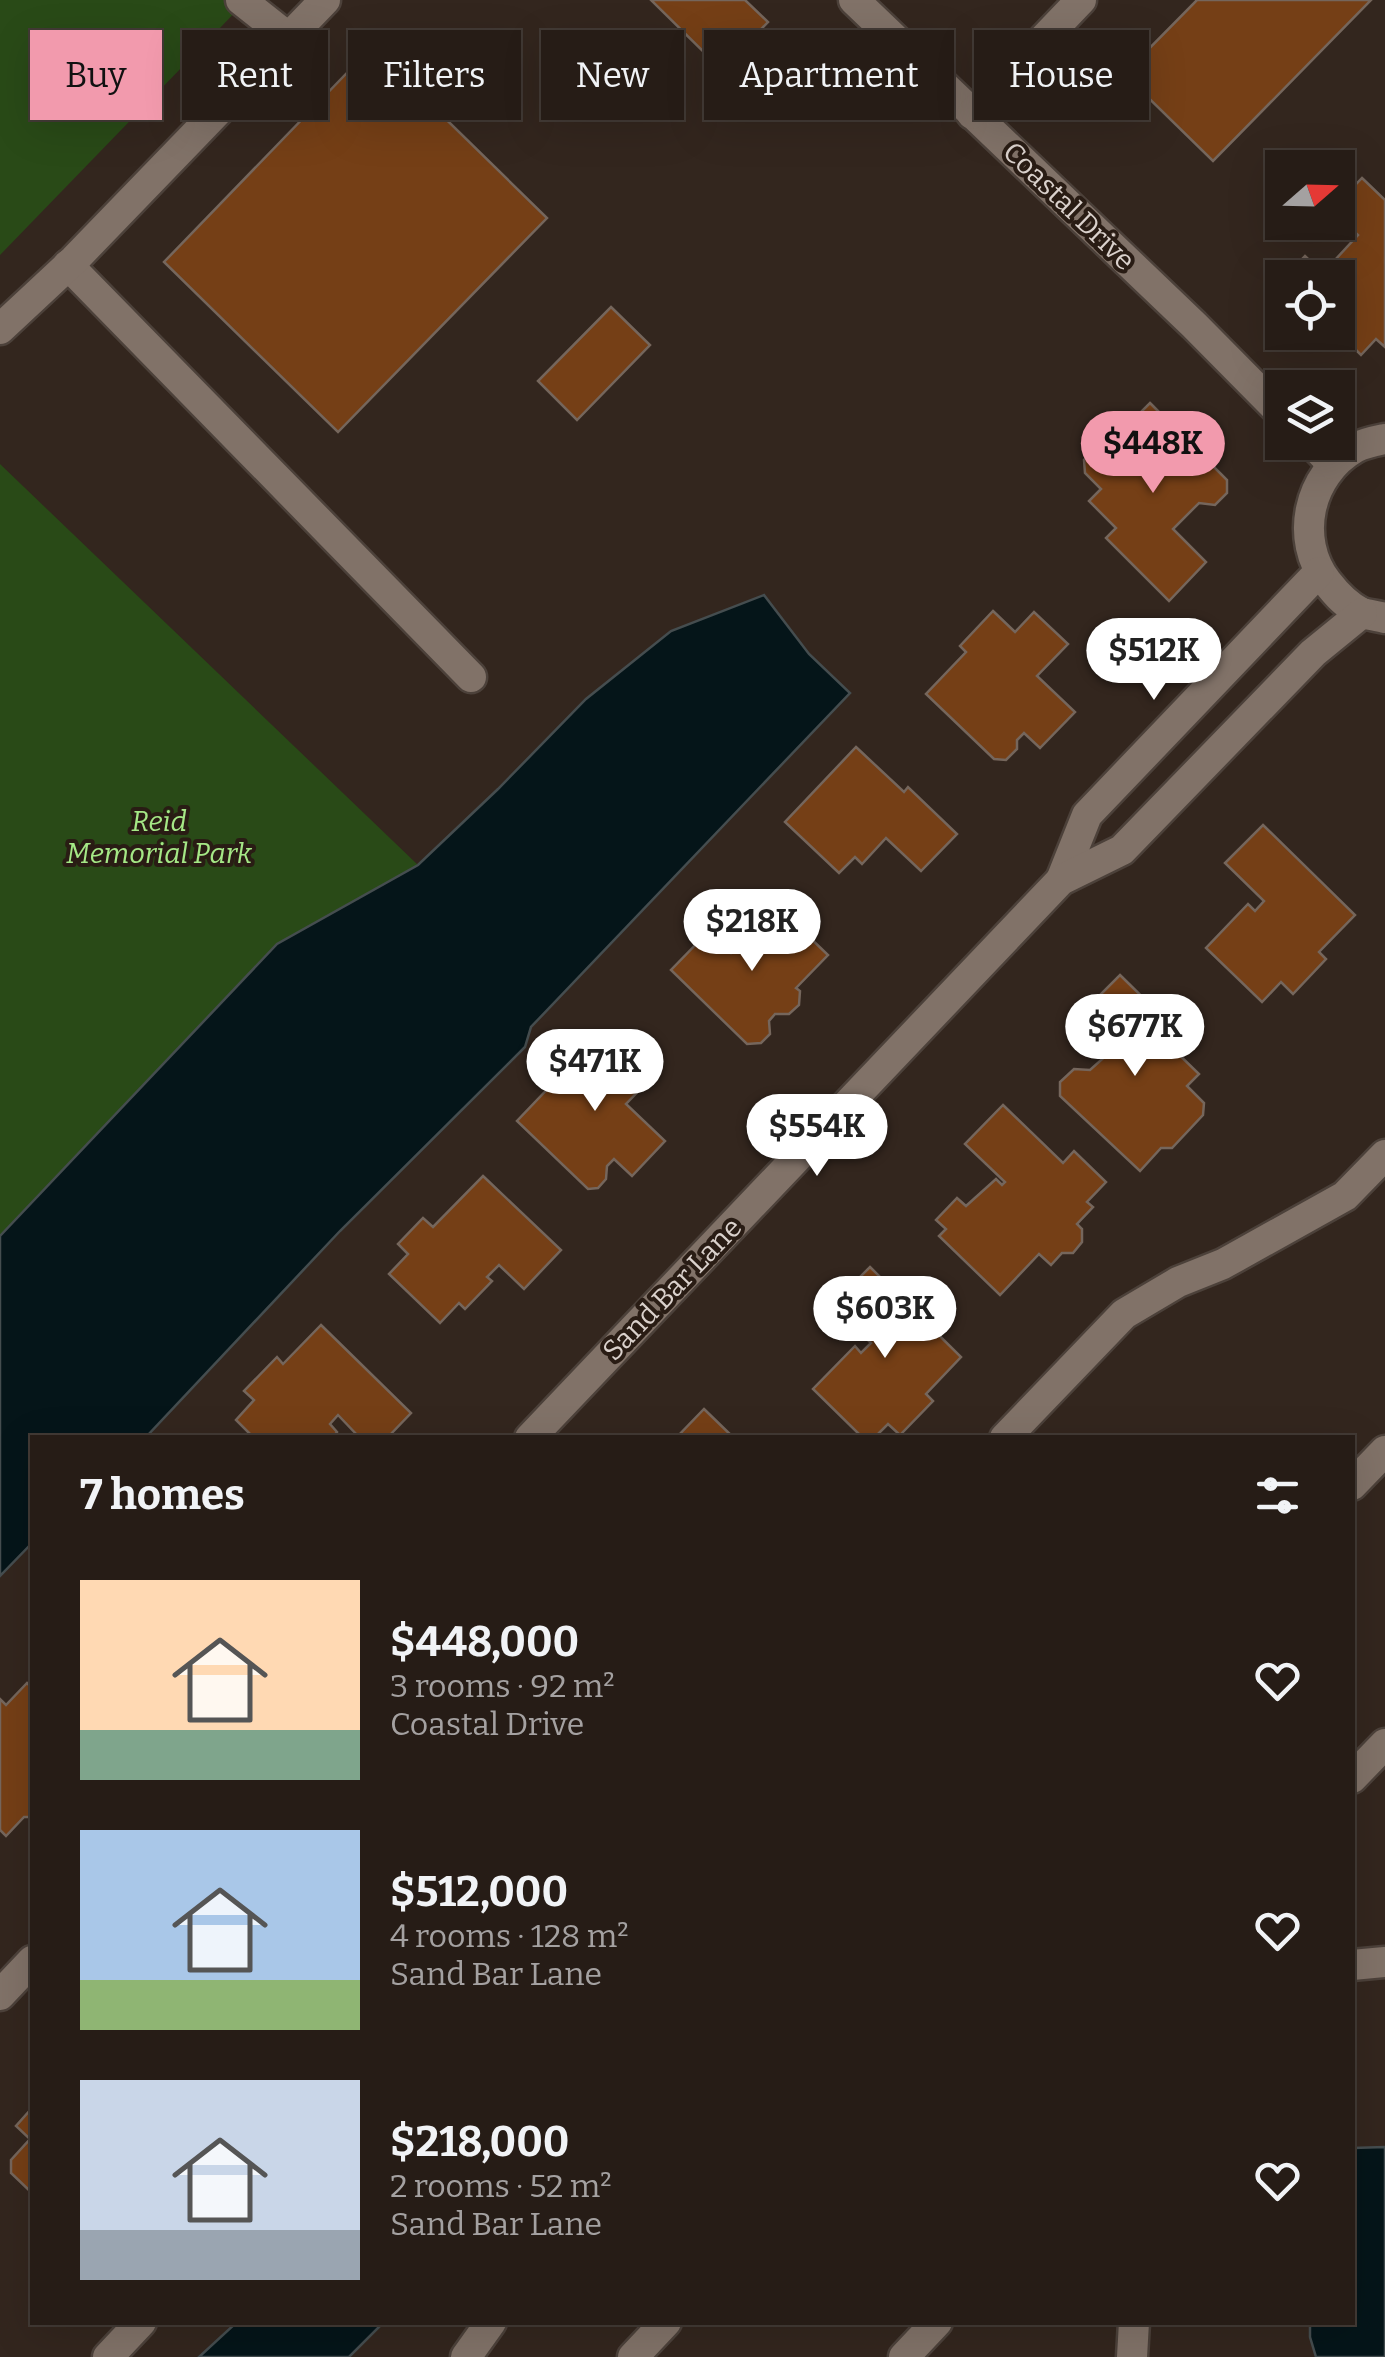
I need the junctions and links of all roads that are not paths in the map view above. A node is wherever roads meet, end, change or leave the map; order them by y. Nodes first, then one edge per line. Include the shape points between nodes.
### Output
1 (241, 0) edge
2 (325, 0) edge
3 (854, 0) edge
4 (1081, 0) edge
5 (279, 30) edge
6 (297, 30) edge
7 (972, 114) junction
8 (209, 120) edge
9 (68, 265) junction
10 (0, 329) edge
11 (1265, 397) edge
12 (1385, 439) edge
13 (1328, 460) edge
14 (1332, 464) junction
15 (1319, 572) junction
16 (1374, 615) edge
17 (472, 677) dead end
18 (1061, 880) junction
19 (1385, 1155) edge
20 (533, 1435) edge
21 (1008, 1435) edge
22 (1385, 1451) edge
23 (1355, 1482) edge
24 (1385, 1744) edge
25 (1355, 1775) edge
26 (1385, 1962) edge
27 (30, 1963) edge
28 (1355, 1964) edge
29 (0, 1995) edge
30 (138, 2325) edge
31 (489, 2325) edge
32 (663, 2325) edge
33 (933, 2325) edge
34 (1134, 2325) edge
35 (108, 2357) edge
36 (466, 2357) edge
37 (634, 2357) edge
38 (904, 2357) edge
39 (1132, 2357) edge

1 - 5 street
2 - 6 street
3 - 7 street, Coastal Drive
4 - 7 street
7 - 11 street, Coastal Drive
8 - 9 street
9 - 10 street
9 - 17 street
12 - 14 street via 1358,446
13 - 14 street
14 - 15 street via 1312,497 1307,530
15 - 16 street via 1340,599
15 - 18 street, Sand Bar Lane via 1088,815
16 - 18 street, Sand Bar Lane via 1314,652 1122,850
18 - 20 street, Sand Bar Lane
19 - 21 street via 1345,1196 1124,1314
22 - 23 street
24 - 25 street
26 - 28 street
27 - 29 street
30 - 35 street
31 - 36 street
32 - 37 street
33 - 38 street
34 - 39 street

